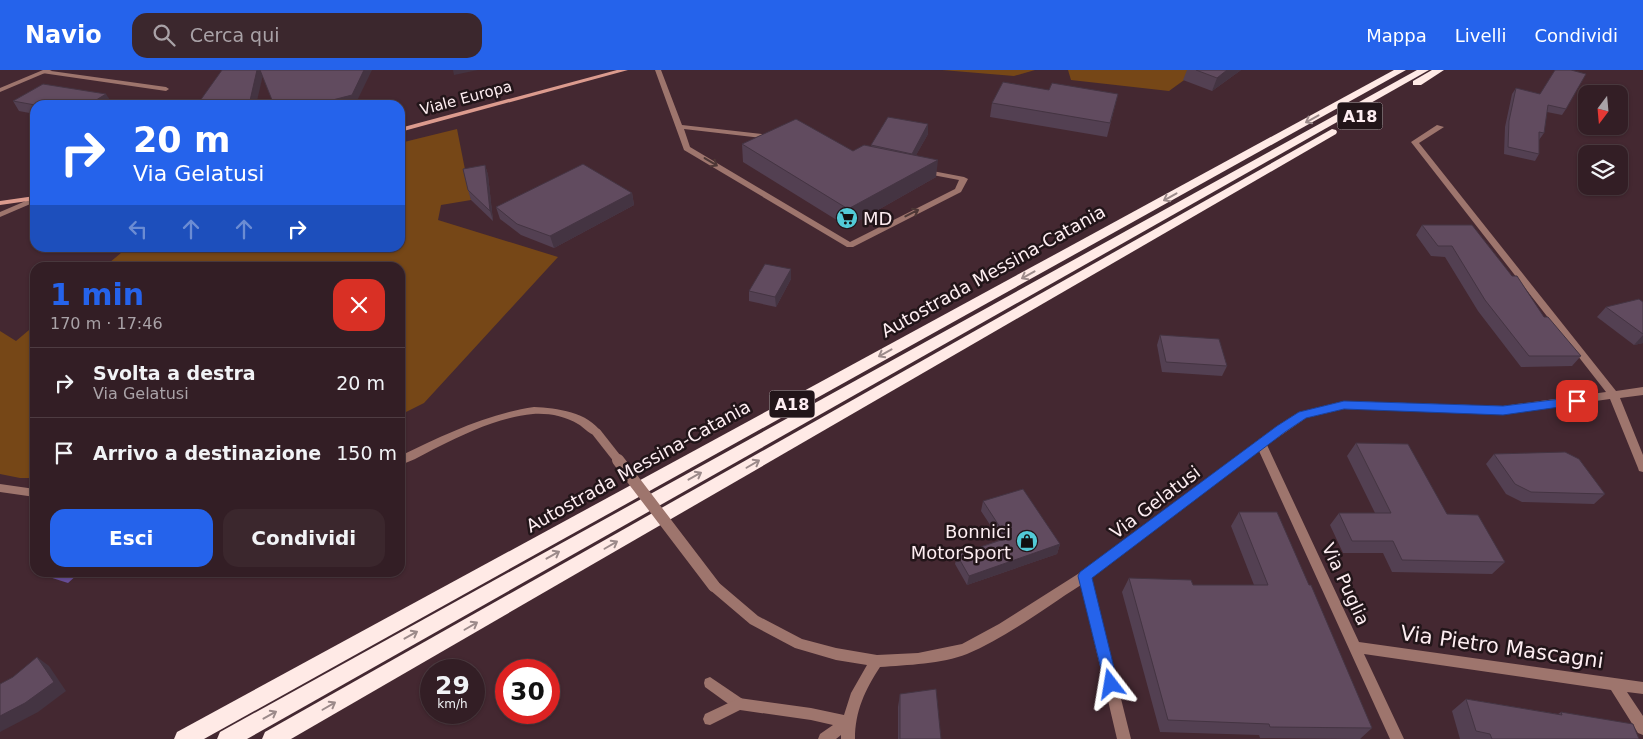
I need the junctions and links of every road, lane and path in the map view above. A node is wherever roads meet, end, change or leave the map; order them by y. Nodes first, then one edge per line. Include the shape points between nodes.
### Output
1 (625, 70) edge
2 (658, 70) edge
3 (1401, 70) edge
4 (1424, 70) edge
5 (1439, 70) edge
6 (46, 71) edge
7 (166, 89) dead end
8 (0, 90) edge
9 (681, 127) junction
10 (1440, 127) dead end
11 (405, 129) edge
12 (778, 138) edge
13 (916, 169) edge
14 (30, 200) edge
15 (30, 201) edge
16 (0, 203) edge
17 (0, 215) edge
18 (1643, 390) edge
19 (1614, 396) junction
20 (1261, 444) junction
21 (405, 459) edge
22 (1643, 468) edge
23 (0, 488) edge
24 (30, 492) edge
25 (1084, 576) junction
26 (1355, 647) junction
27 (878, 661) junction
28 (710, 683) dead end
29 (1614, 683) junction
30 (1643, 688) edge
31 (739, 704) junction
32 (710, 719) dead end
33 (848, 722) junction
34 (1643, 728) edge
35 (184, 739) edge
36 (227, 739) edge
37 (272, 739) edge
38 (825, 739) edge
39 (848, 739) edge
40 (1124, 739) edge
41 (1398, 739) edge

1 - 11 main road, Viale Europa
2 - 9 street
3 -> 35 highway, Autostrada Messina-Catania / A18
36 -> 4 highway
37 -> 5 highway, A18
6 - 7 street
6 - 8 street
9 - 12 street
9 -> 13 street via 687,148 850,245 958,190 964,179
10 - 19 street via 1416,142
14 - 16 main road
15 - 17 street
18 - 19 street, Via Gelatusi
19 - 20 street, Via Gelatusi via 1503,410 1344,405 1303,415
19 - 22 street
20 - 25 street, Via Gelatusi
20 - 26 street, Via Puglia
21 - 27 street, Via Gelatusi, bridge via 508,414 535,410 578,419 597,433 714,586 754,620 800,644
23 - 24 street
25 - 27 street, Via Gelatusi via 1004,628 964,649 918,659
25 - 40 street
26 - 29 street, Via Pietro Mascagni
26 - 41 street, Via Puglia
27 - 33 street via 858,691
28 - 31 street
29 - 30 street, Via Pietro Mascagni
29 - 34 street
31 - 32 street
31 - 33 street
33 - 38 street
33 - 39 street

